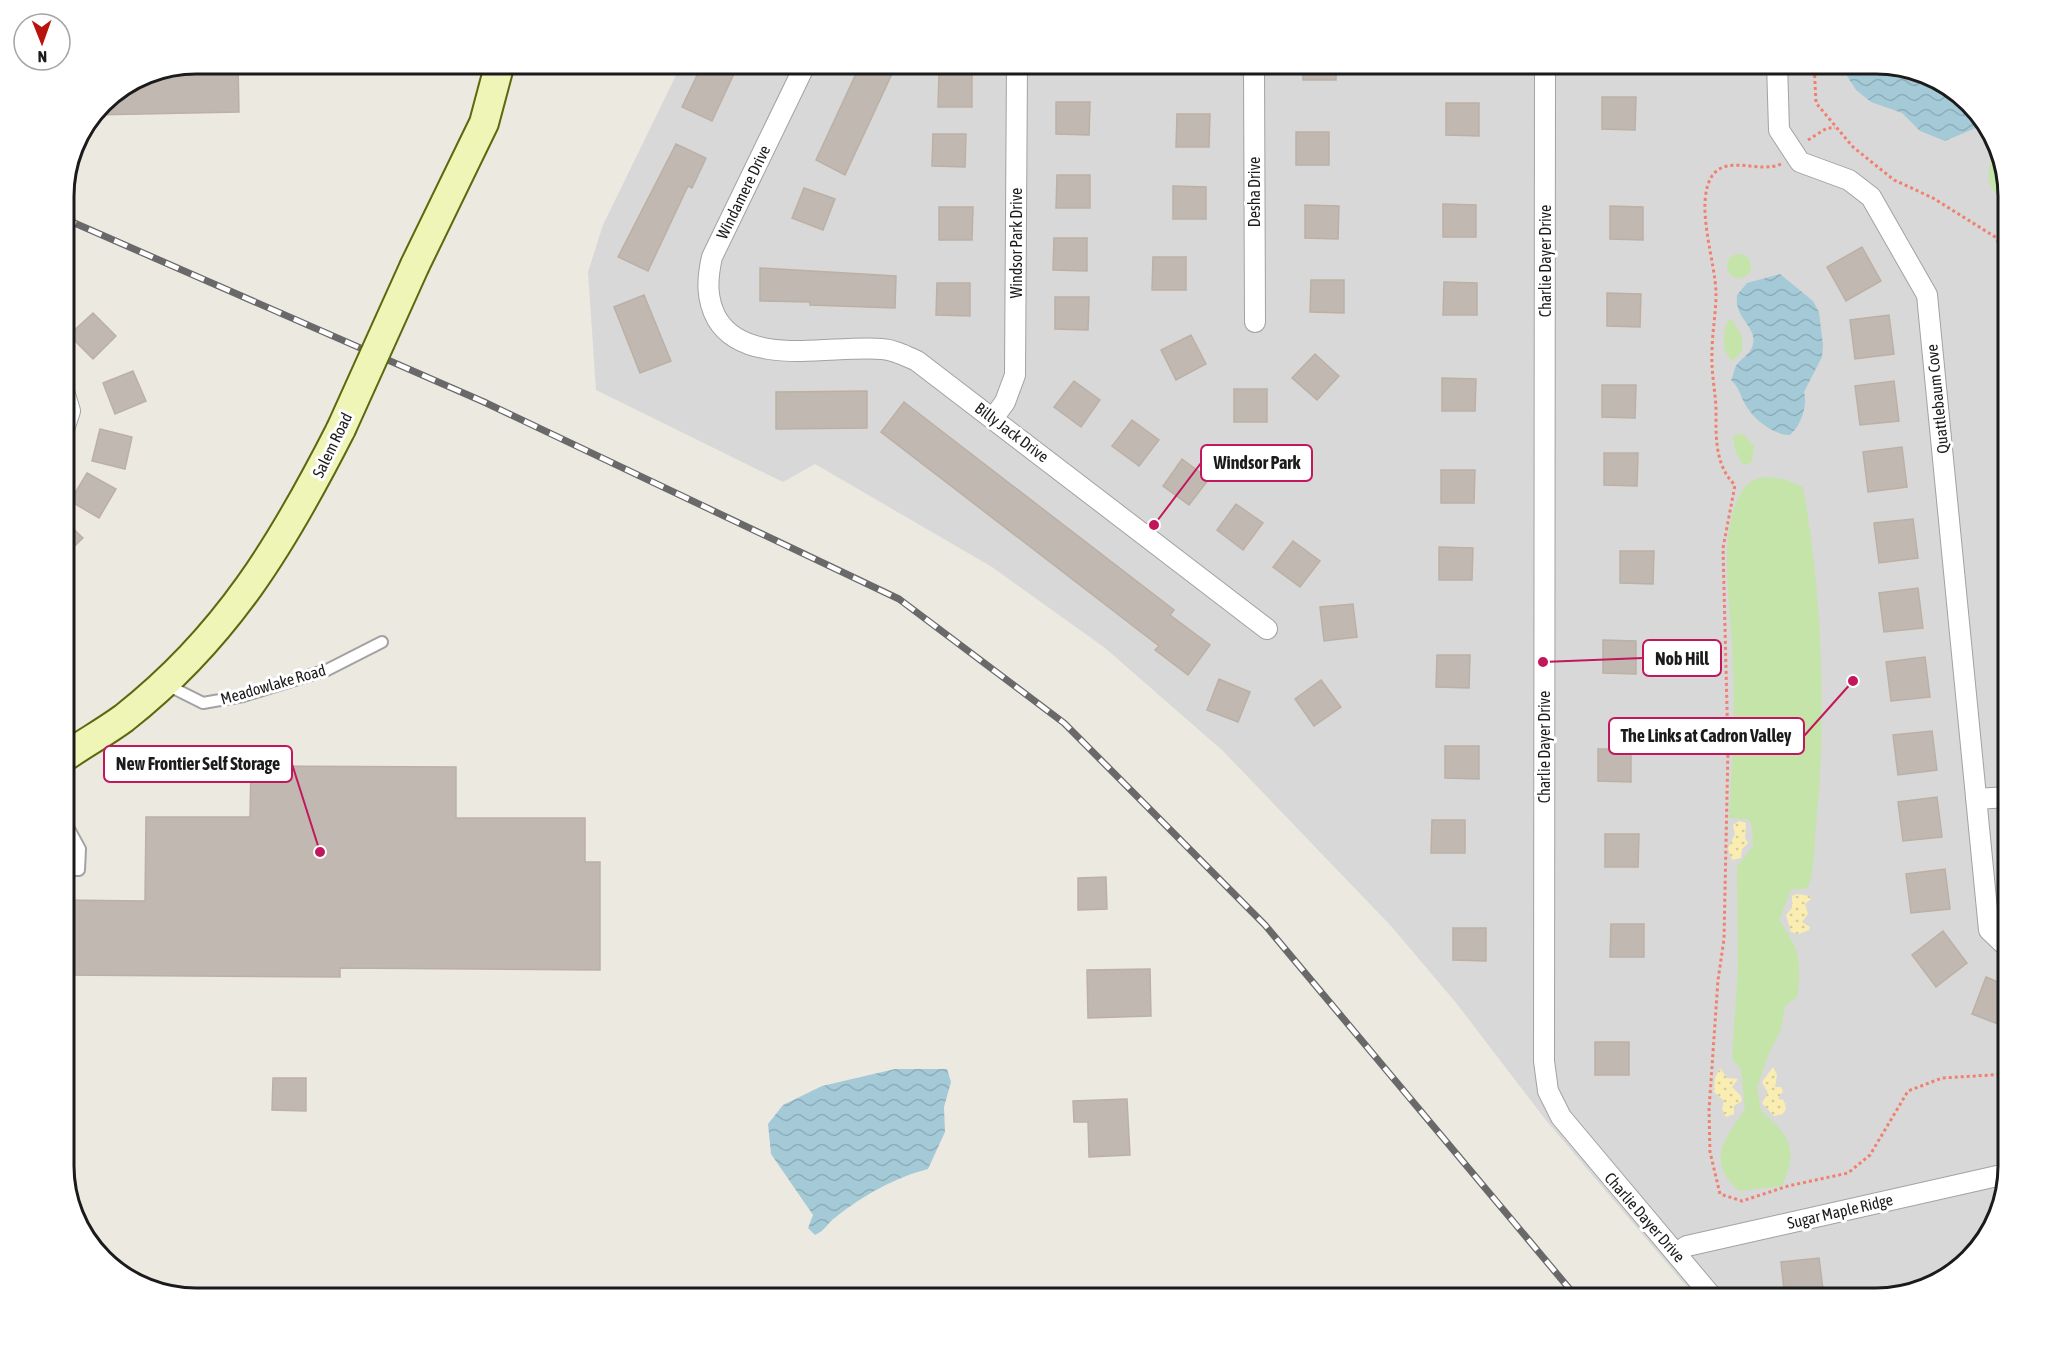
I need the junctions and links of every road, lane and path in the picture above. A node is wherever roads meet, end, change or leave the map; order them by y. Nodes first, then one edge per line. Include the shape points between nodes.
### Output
1 (497, 74) edge
2 (801, 74) edge
3 (1017, 74) edge
4 (1254, 74) edge
5 (1545, 74) edge
6 (1777, 74) edge
7 (1815, 74) edge
8 (1835, 128) junction
9 (1794, 153) junction
10 (1996, 238) joint
11 (1998, 243) edge
12 (1255, 322) dead end
13 (721, 325) joint
14 (994, 417) junction
15 (1267, 629) dead end
16 (382, 642) dead end
17 (164, 683) junction
18 (74, 751) edge
19 (1998, 797) edge
20 (1976, 799) junction
21 (74, 838) edge
22 (74, 870) edge
23 (1998, 939) edge
24 (1998, 1075) edge
25 (1997, 1176) edge
26 (1676, 1253) junction
27 (1705, 1288) edge

1 - 17 main road, Salem Road, bridge via 483,123 302,506 258,577 211,636
2 - 13 street, Windamere Drive via 712,257 707,278 709,295
3 - 14 street, Windsor Park Drive via 1015,375 1005,402
4 - 12 street, Desha Drive
5 - 26 street, Charlie Dayer Drive via 1544,1061 1548,1091 1562,1117
6 - 9 street, Quattlebaum Cove via 1779,130
7 - 8 path via 1816,103
8 - 9 path via 1815,134
8 - 10 path via 1894,180 1933,198
9 - 20 street, Quattlebaum Cove via 1800,162 1849,180 1871,197 1927,295
9 - 24 path via 1767,169 1735,165 1721,168 1712,177 1707,194 1707,241 1716,292 1712,356 1717,450 1727,477 1735,485 1723,548 1728,748 1724,939 1709,1110 1710,1152 1720,1194 1742,1201 1848,1173 1870,1155 1908,1091 1942,1078
10 - 11 path
13 - 14 street, Billy Jack Drive via 750,345 769,349 884,349 900,353
14 - 15 street, Billy Jack Drive
16 - 17 lane, Meadowlake Road via 327,670 243,696 203,703
17 - 18 main road, Salem Road via 123,718
19 - 20 street
20 - 23 street, Quattlebaum Cove via 1989,930
21 - 22 lane via 80,849 79,870
25 - 26 street, Sugar Maple Ridge via 1687,1246
26 - 27 street, Charlie Dayer Drive

